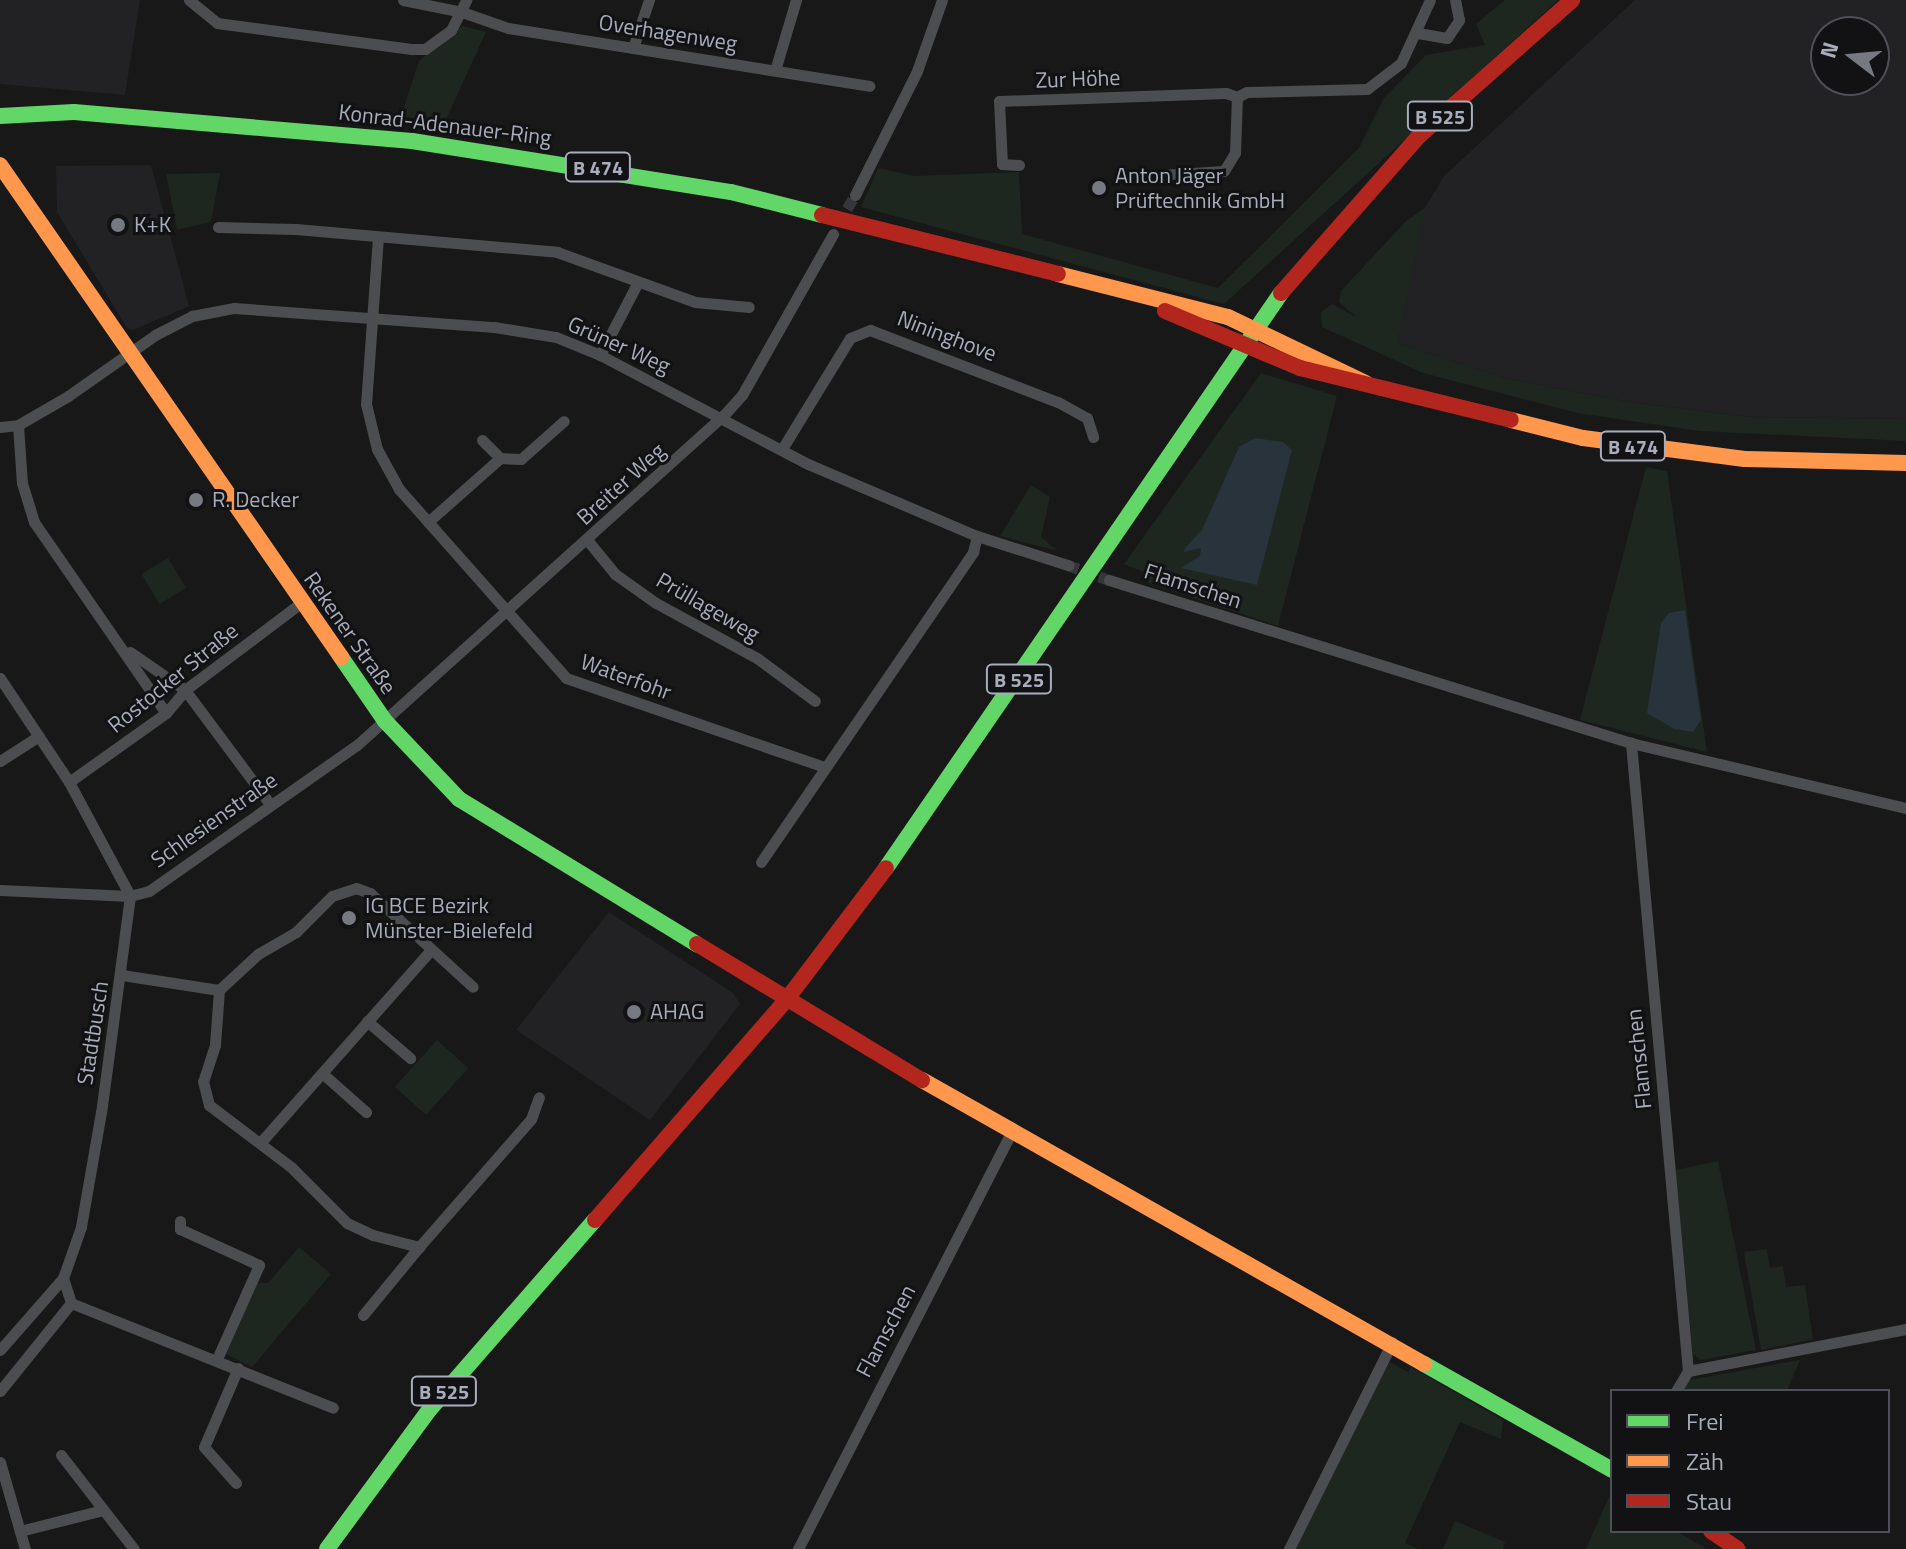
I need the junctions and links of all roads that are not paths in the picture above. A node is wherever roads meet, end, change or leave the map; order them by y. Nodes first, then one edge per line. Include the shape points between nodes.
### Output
1 (189, 0) edge
2 (403, 0) edge
3 (649, 0) edge
4 (796, 0) edge
5 (942, 0) edge
6 (1430, 0) edge
7 (1455, 0) edge
8 (1572, 0) edge
9 (464, 6) edge
10 (1418, 33) junction
11 (633, 48) junction
12 (776, 67) junction
13 (869, 86) dead end
14 (1237, 97) junction
15 (0, 116) edge
16 (0, 165) edge
17 (1019, 165) dead end
18 (1130, 177) dead end
19 (855, 195) tunnel mouth
20 (218, 227) dead end
21 (833, 234) tunnel mouth
22 (378, 237) junction
23 (638, 282) junction
24 (1110, 290) junction
25 (749, 307) dead end
26 (370, 315) junction
27 (1252, 329) junction
28 (1241, 345) junction
29 (126, 353) junction
30 (600, 355) junction
31 (1366, 383) junction
32 (723, 416) junction
33 (564, 421) dead end
34 (18, 425) junction
35 (0, 427) edge
36 (1093, 437) dead end
37 (482, 440) dead end
38 (782, 449) junction
39 (500, 458) junction
40 (1906, 463) edge
41 (428, 522) junction
42 (977, 536) junction
43 (588, 541) junction
44 (1068, 565) tunnel mouth
45 (1109, 580) tunnel mouth
46 (301, 603) junction
47 (506, 610) junction
48 (123, 648) junction
49 (2, 683) edge
50 (185, 690) junction
51 (815, 701) dead end
52 (166, 713) junction
53 (385, 721) junction
54 (39, 736) junction
55 (1631, 743) junction
56 (0, 761) edge
57 (824, 767) junction
58 (69, 782) junction
59 (270, 804) junction
60 (1906, 808) edge
61 (761, 862) dead end
62 (0, 890) edge
63 (130, 896) junction
64 (431, 950) junction
65 (122, 975) junction
66 (473, 987) dead end
67 (219, 990) junction
68 (787, 999) junction
69 (367, 1021) junction
70 (410, 1058) dead end
71 (322, 1073) junction
72 (539, 1097) dead end
73 (366, 1112) dead end
74 (1011, 1132) junction
75 (260, 1143) junction
76 (180, 1221) dead end
77 (419, 1247) junction
78 (63, 1278) junction
79 (71, 1303) junction
80 (363, 1315) dead end
81 (1906, 1329) edge
82 (1392, 1342) junction
83 (0, 1350) edge
84 (217, 1359) junction
85 (238, 1368) junction
86 (1688, 1371) junction
87 (1677, 1389) edge
88 (0, 1391) edge
89 (333, 1408) dead end
90 (61, 1455) dead end
91 (0, 1462) edge
92 (1610, 1469) edge
93 (236, 1483) dead end
94 (103, 1510) junction
95 (20, 1531) junction
96 (1714, 1533) edge
97 (25, 1549) edge
98 (134, 1549) edge
99 (327, 1549) edge
100 (798, 1549) edge
101 (1289, 1549) edge
102 (1738, 1549) edge

1 - 9 street via 217,23 413,49 438,41
2 - 9 street, Overhagenweg
3 - 11 street
4 - 12 street
5 - 19 street via 917,71
6 - 10 street, Zur Höhe
7 - 10 street via 1459,20 1447,38
8 - 27 main road, B 525 via 1426,129
9 - 11 street, Overhagenweg via 508,28
10 - 14 street, Zur Höhe via 1394,72 1367,89 1247,92
11 - 12 street, Overhagenweg
12 - 13 street, Overhagenweg via 789,75
14 - 17 street, Zur Höhe via 1226,93 999,101 1002,164
14 - 18 street via 1235,153 1224,171
15 - 24 main road, Konrad-Adenauer-Ring / B 474 via 112,115 399,140 589,165 858,221
16 - 29 main road, Rekener Straße
20 - 22 street
21 - 32 street, Breiter Weg via 742,395
22 - 23 street via 557,252
22 - 26 street, Waterfohr
23 - 25 street via 695,302
23 - 30 street
24 - 27 main road, B 474 via 1228,317
24 - 28 main road, B 474
26 - 29 street, Grüner Weg via 234,308 192,316
26 - 30 street, Grüner Weg via 556,337
26 - 41 street, Waterfohr via 366,404 374,440 389,474
27 - 28 main road, B 525
27 - 31 main road, B 474
28 - 31 main road, B 474 via 1300,368
28 - 68 main road, B 525 via 994,716
29 - 34 street, Grüner Weg
29 - 46 main road, Rekener Straße
30 - 32 street, Grüner Weg
31 - 40 main road, B 474 via 1486,417 1614,443 1745,459
32 - 38 street, Grüner Weg
32 - 43 street, Breiter Weg
33 - 39 street via 521,459
34 - 35 street
34 - 48 street via 22,483 34,522
36 - 38 street, Nininghove via 1087,418 1058,402 870,330 850,338
37 - 39 street
38 - 42 street, Grüner Weg
39 - 41 street
41 - 47 street, Waterfohr
42 - 44 street, Grüner Weg
42 - 57 street via 973,552
43 - 47 street, Breiter Weg
43 - 51 street, Prüllageweg via 615,574 656,603 787,677
45 - 55 street, Flamschen
46 - 50 street, Rostocker Straße
46 - 53 main road, Rekener Straße
47 - 53 street, Breiter Weg
47 - 57 street, Waterfohr via 566,678
48 - 50 street
48 - 52 street
49 - 54 street
50 - 52 street, Rostocker Straße
50 - 59 street
52 - 58 street, Rostocker Straße
53 - 59 street, Schlesienstraße
53 - 68 main road, Rekener Straße via 459,799
54 - 56 street
54 - 58 street
55 - 60 street, Flamschen
55 - 86 street, Flamschen
57 - 61 street
58 - 63 street
59 - 63 street, Schlesienstraße via 149,891
62 - 63 street, Schlesienstraße
63 - 65 street, Stadtbusch
64 - 66 street
64 - 67 street via 370,893 346,889
64 - 69 street
65 - 67 street
65 - 78 street, Stadtbusch via 81,1227
67 - 75 street via 204,1095 209,1105
68 - 74 main road, Rekener Straße
68 - 99 main road, B 525 via 499,1325
69 - 70 street
69 - 71 street
71 - 73 street
71 - 75 street
72 - 77 street via 531,1119
74 - 82 main road, Rekener Straße
74 - 100 street, Flamschen
75 - 77 street via 302,1184 332,1203 347,1223
76 - 84 street via 180,1229 259,1265
77 - 80 street
78 - 79 street
78 - 83 street
79 - 84 street
79 - 88 street
81 - 86 street
82 - 92 main road, Rekener Straße
82 - 101 street
84 - 85 street
85 - 89 street
85 - 93 street via 204,1447
86 - 87 street
90 - 94 street
91 - 95 street
94 - 95 street
94 - 98 street
95 - 97 street
96 - 102 main road

